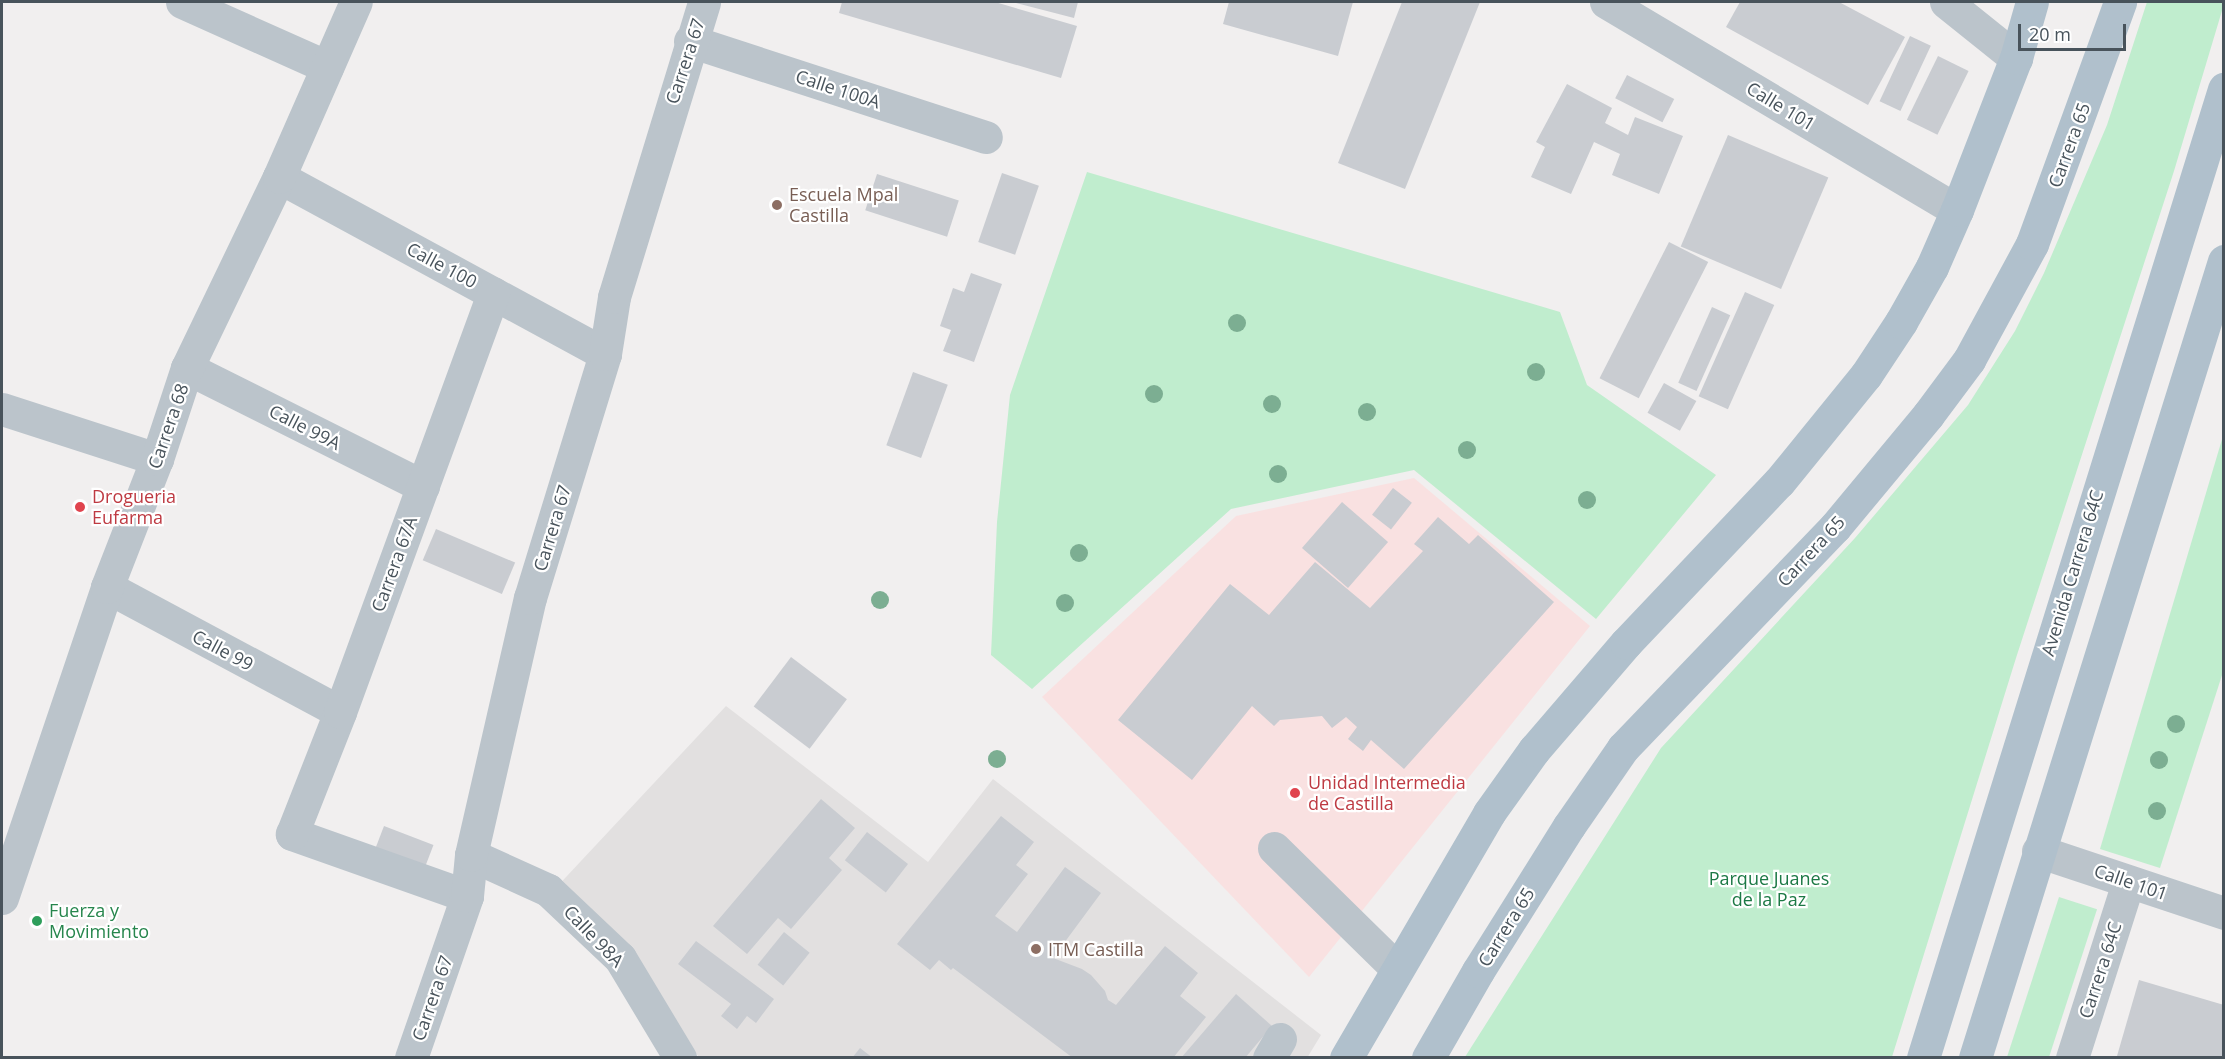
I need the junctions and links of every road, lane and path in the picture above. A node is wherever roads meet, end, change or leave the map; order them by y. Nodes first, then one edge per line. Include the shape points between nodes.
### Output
1 (182, 2) edge
2 (356, 2) edge
3 (704, 2) edge
4 (1606, 2) edge
5 (1946, 2) edge
6 (2032, 2) edge
7 (2120, 2) edge
8 (690, 41) junction
9 (2016, 58) junction
10 (327, 67) junction
11 (2223, 89) edge
12 (986, 137) dead end
13 (279, 177) junction
14 (1957, 210) junction
15 (2223, 261) edge
16 (494, 293) junction
17 (605, 354) junction
18 (187, 368) junction
19 (2, 409) edge
20 (157, 459) junction
21 (423, 486) junction
22 (107, 587) junction
23 (340, 712) junction
24 (1274, 848) dead end
25 (2038, 851) junction
26 (471, 855) junction
27 (2128, 882) junction
28 (467, 896) junction
29 (2, 898) edge
30 (2223, 914) edge
31 (1396, 968) junction
32 (411, 1058) edge
33 (680, 1058) edge
34 (1346, 1058) edge
35 (1428, 1058) edge
36 (1923, 1058) edge
37 (1975, 1058) edge
38 (2072, 1058) edge

1 - 10 street
2 - 10 street, Carrera 68
3 - 8 street, Carrera 67
4 - 14 street, Calle 101
5 - 9 street
6 - 9 main road
7 - 35 main road, Carrera 65 via 2032,244 1969,360 1835,527 1623,748 1569,826
8 - 12 street, Calle 100A
8 - 17 street, Carrera 67 via 614,297
9 - 14 main road
10 - 13 street, Carrera 68
11 - 36 main road, Avenida Carrera 64C
13 - 16 street, Calle 100
13 - 18 street, Carrera 68
14 - 31 main road via 1932,267 1866,375 1779,482 1626,643 1534,750 1490,813
15 - 25 main road
16 - 17 street, Calle 100
16 - 21 street, Carrera 67A
17 - 26 street, Carrera 67 via 530,598
18 - 20 street, Carrera 68
18 - 21 street, Calle 99A
19 - 20 street
20 - 22 street, Carrera 68
21 - 23 street, Carrera 67A
22 - 23 street, Calle 99
22 - 29 street, Carrera 68
23 - 28 street, Carrera 67A via 292,834
24 - 31 street
25 - 27 street, Calle 101
25 - 37 main road
26 - 28 street, Carrera 67
26 - 33 street, Calle 98A via 548,890 620,958
27 - 30 street, Calle 101
27 - 38 street, Carrera 64C
28 - 32 street, Carrera 67
31 - 34 main road

